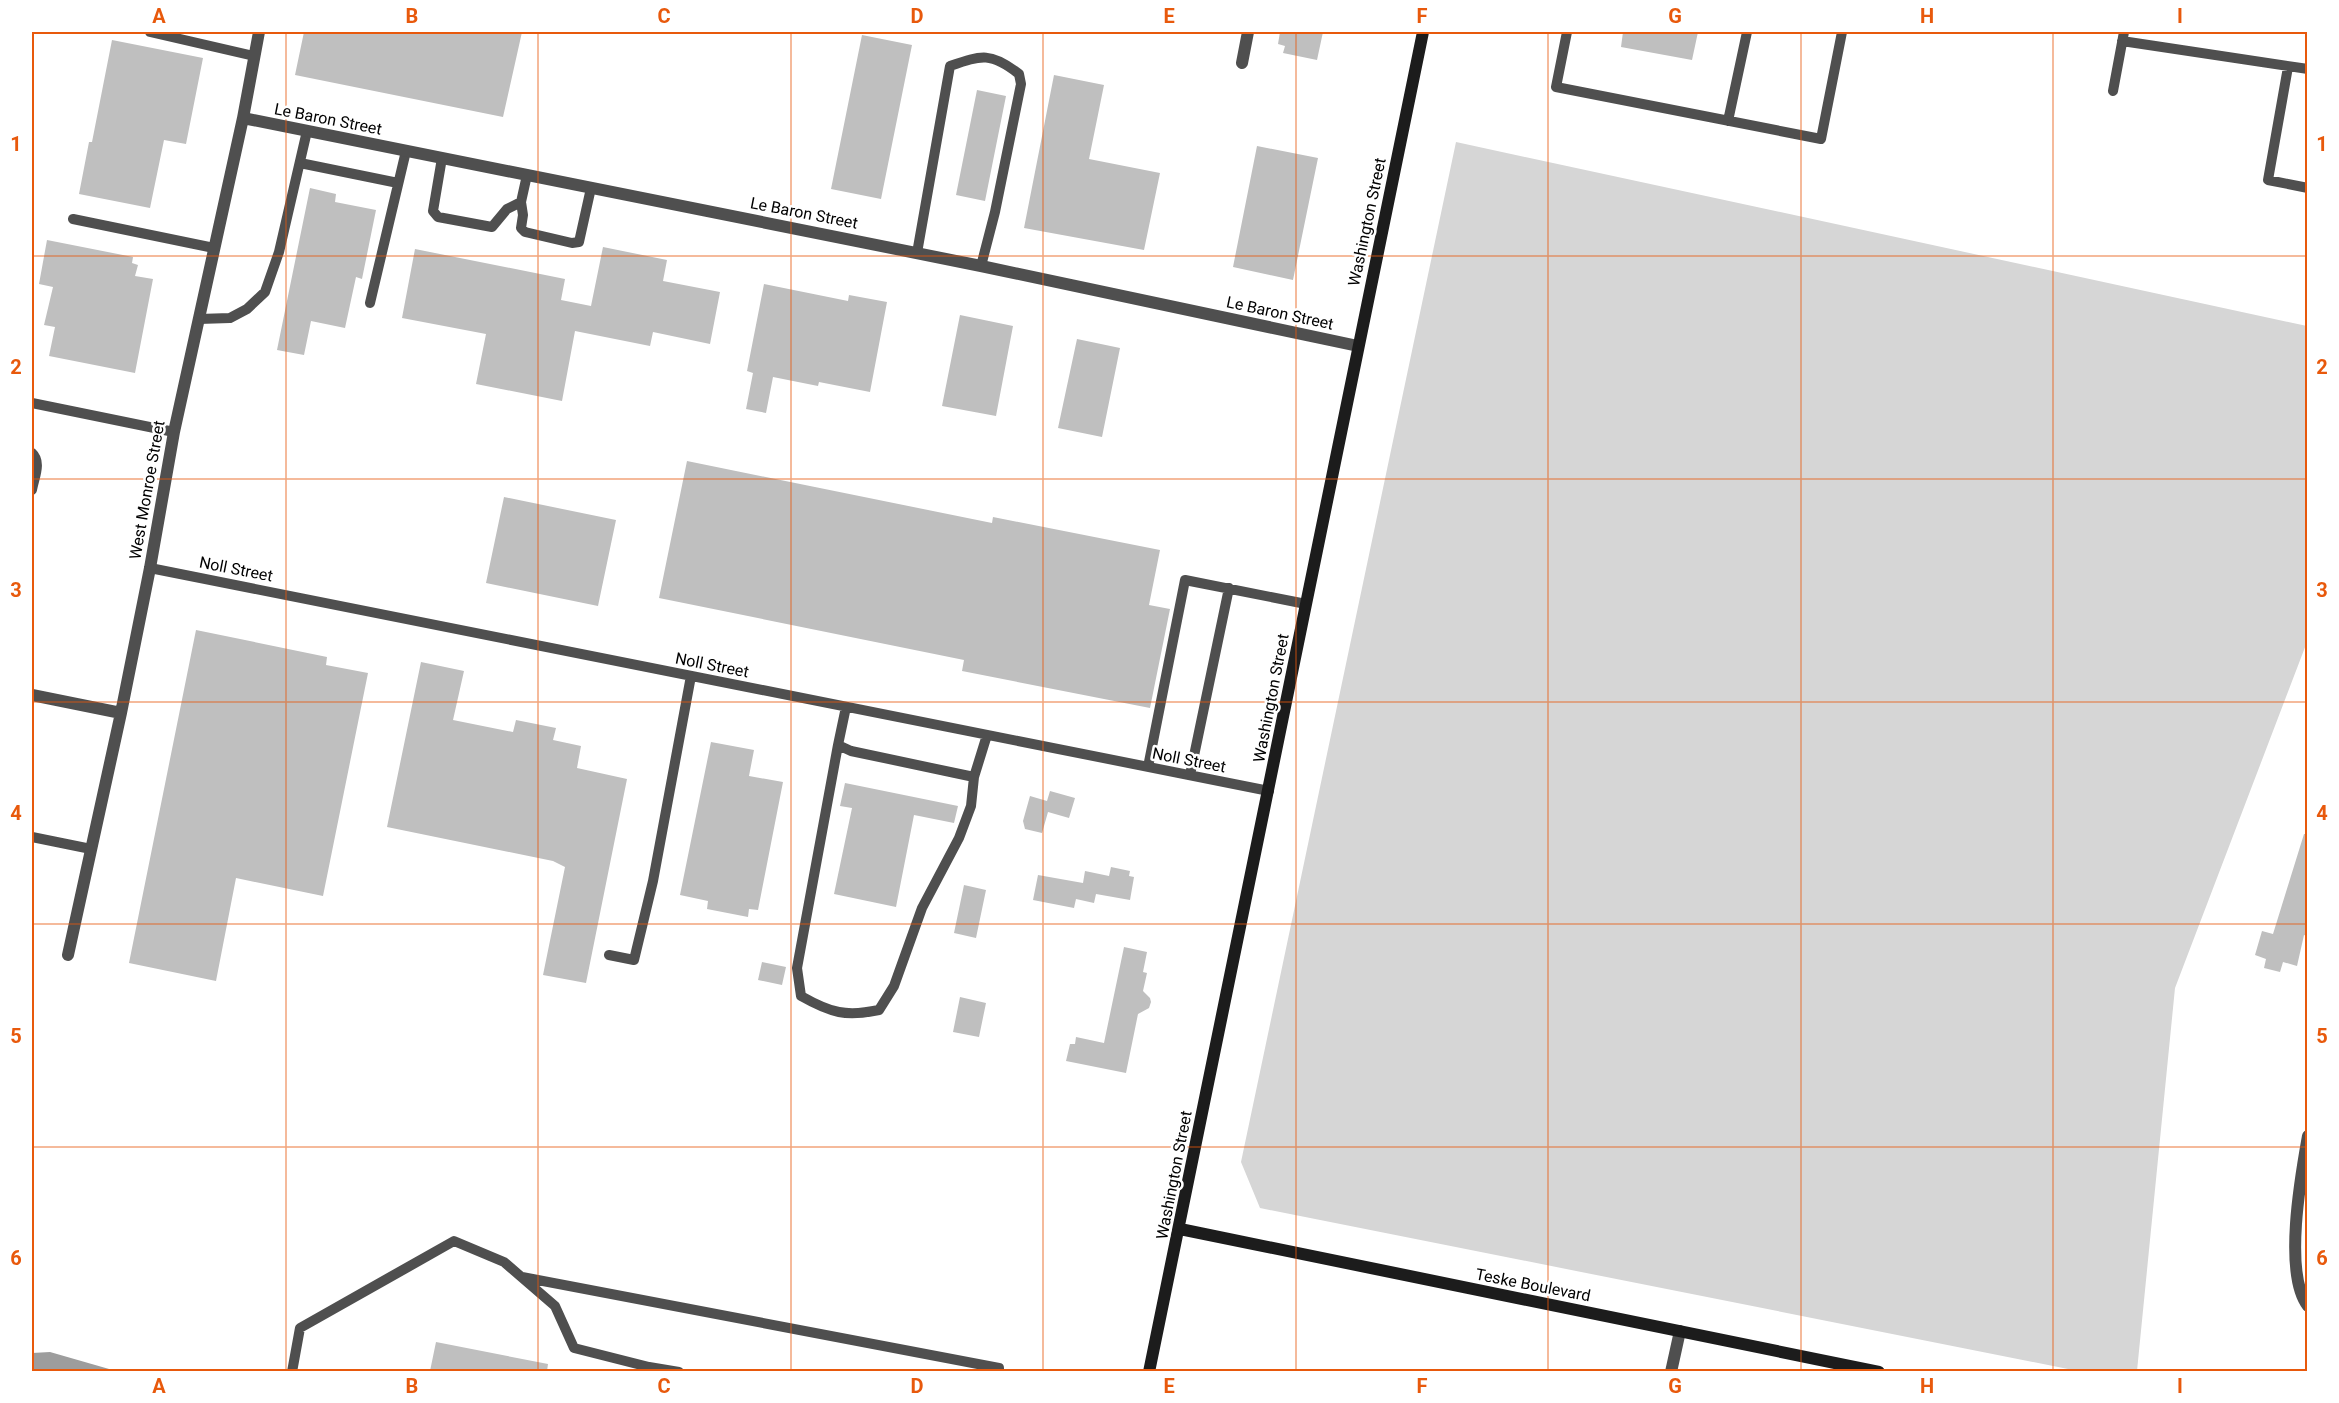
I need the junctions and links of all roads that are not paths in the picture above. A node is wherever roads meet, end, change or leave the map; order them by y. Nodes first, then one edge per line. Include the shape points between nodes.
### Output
1 (150, 32) edge
2 (259, 32) edge
3 (1248, 32) edge
4 (1423, 32) edge
5 (1567, 32) edge
6 (1747, 32) edge
7 (1842, 32) edge
8 (2123, 36) edge
9 (254, 56) junction
10 (1242, 63) dead end
11 (2288, 66) junction
12 (2307, 69) edge
13 (2113, 91) dead end
14 (243, 118) junction
15 (1728, 121) junction
16 (307, 131) junction
17 (406, 151) junction
18 (442, 158) junction
19 (300, 163) junction
20 (527, 175) junction
21 (398, 183) junction
22 (591, 188) junction
23 (2307, 188) edge
24 (521, 202) junction
25 (73, 219) dead end
26 (214, 248) junction
27 (917, 253) junction
28 (981, 266) junction
29 (370, 303) dead end
30 (199, 319) junction
31 (1358, 346) junction
32 (32, 403) edge
33 (174, 432) junction
34 (32, 453) edge
35 (32, 490) edge
36 (150, 567) junction
37 (1229, 588) junction
38 (1306, 604) junction
39 (691, 676) junction
40 (32, 695) edge
41 (846, 707) junction
42 (121, 713) junction
43 (987, 735) junction
44 (838, 745) junction
45 (1148, 767) junction
46 (1190, 775) junction
47 (974, 777) junction
48 (1269, 791) junction
49 (32, 837) edge
50 (91, 849) junction
51 (68, 955) dead end
52 (609, 955) dead end
53 (2307, 1136) edge
54 (1180, 1229) junction
55 (522, 1277) junction
56 (2307, 1306) edge
57 (1680, 1331) junction
58 (1828, 1367) edge
59 (292, 1371) edge
60 (679, 1371) edge
61 (999, 1371) edge
62 (1149, 1371) edge
63 (1671, 1371) edge
64 (1879, 1371) edge

1 - 9 lane
2 - 9 street, West Monroe Street
3 - 10 street
4 - 31 main road, Washington Street
5 - 15 lane via 1556,87
6 - 15 lane
7 - 15 lane via 1821,139
8 - 11 lane
8 - 13 lane
9 - 14 street, West Monroe Street
11 - 12 lane
11 - 23 lane via 2268,180
14 - 16 street, Le Baron Street
14 - 26 street, West Monroe Street
16 - 17 street, Le Baron Street
16 - 19 lane
17 - 18 street, Le Baron Street
17 - 21 lane
18 - 20 street, Le Baron Street
18 - 24 lane via 433,211 438,217 492,227 507,209
19 - 21 lane
19 - 30 lane via 279,252 265,292 230,318
20 - 22 street, Le Baron Street
20 - 24 lane
21 - 29 lane
22 - 24 lane via 579,242 525,232 521,228
22 - 27 street, Le Baron Street
25 - 26 lane
26 - 30 street, West Monroe Street
27 - 28 street, Le Baron Street
27 - 28 lane via 950,66 984,56 1004,62 1019,74 1021,84
28 - 31 street, Le Baron Street
30 - 33 street, West Monroe Street
31 - 38 main road, Washington Street
32 - 33 lane
33 - 36 street, West Monroe Street
34 - 35 lane via 38,462
36 - 39 lane, Noll Street
36 - 42 street, West Monroe Street
37 - 38 lane
37 - 45 lane via 1185,580
37 - 46 lane
38 - 48 main road, Washington Street
39 - 41 lane, Noll Street
39 - 52 lane via 634,960
40 - 42 street
41 - 43 lane, Noll Street
41 - 44 lane
42 - 50 street, West Monroe Street
43 - 45 lane, Noll Street
43 - 47 lane
44 - 47 lane
44 - 47 lane via 797,968 801,996 824,1009 856,1015 879,1010 894,986 922,908 959,838 971,806
45 - 46 lane, Noll Street
46 - 48 lane, Noll Street
48 - 54 main road, Washington Street
49 - 50 lane
50 - 51 street, West Monroe Street
53 - 56 street via 2295,1277
54 - 57 main road, Teske Boulevard
54 - 62 main road, Washington Street
55 - 59 lane via 504,1262 454,1241 300,1328
55 - 60 lane via 555,1306 574,1348
55 - 61 lane
57 - 58 main road, Teske Boulevard
57 - 63 street
58 - 64 main road, Teske Boulevard

